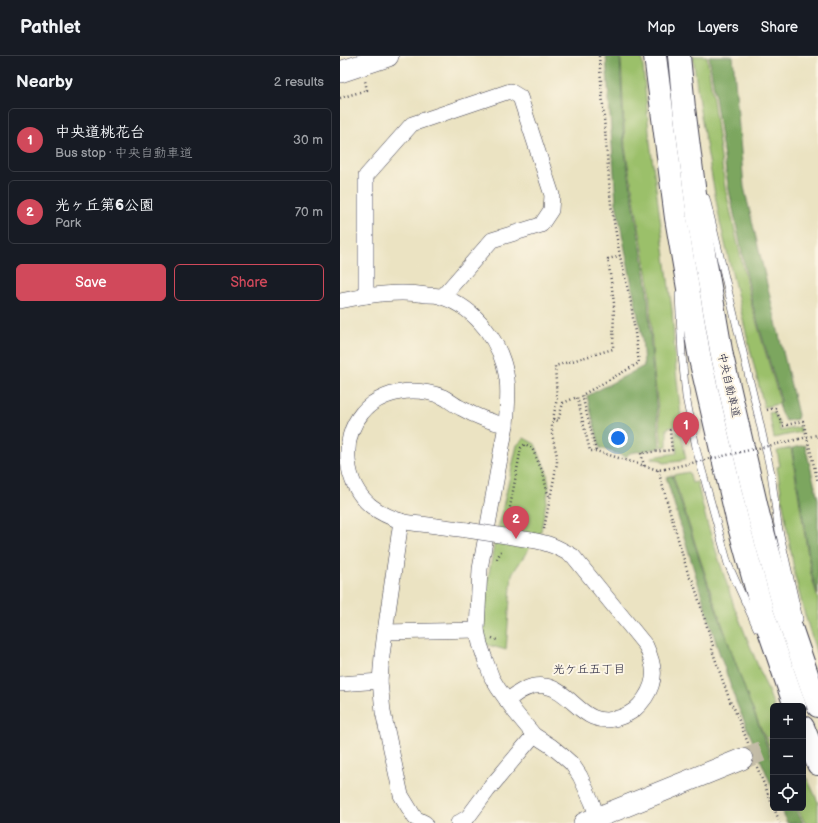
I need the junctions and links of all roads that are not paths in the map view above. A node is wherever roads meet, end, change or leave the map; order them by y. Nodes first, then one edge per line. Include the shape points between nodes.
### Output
1 (388, 56) edge
2 (655, 56) edge
3 (679, 56) edge
4 (340, 72) edge
5 (684, 108) junction
6 (700, 175) dead end
7 (704, 190) dead end
8 (676, 218) junction
9 (678, 272) dead end
10 (679, 287) dead end
11 (366, 296) junction
12 (442, 296) junction
13 (340, 301) edge
14 (506, 425) junction
15 (401, 521) junction
16 (800, 624) dead end
17 (477, 630) junction
18 (385, 632) junction
19 (761, 635) dead end
20 (803, 639) dead end
21 (771, 656) dead end
22 (380, 681) junction
23 (340, 684) edge
24 (507, 701) junction
25 (793, 703) edge
26 (793, 703) edge
27 (818, 706) edge
28 (806, 734) edge
29 (534, 735) junction
30 (749, 756) tunnel mouth
31 (818, 764) edge
32 (593, 821) edge
33 (425, 823) edge
34 (458, 823) edge

1 - 4 street
2 - 8 highway, 中央自動車道
3 - 5 highway, 中央自動車道
5 - 6 lane
5 - 27 highway, 中央自動車道 via 698,218 722,356 759,517 784,607
7 - 16 lane via 758,415 778,526
8 - 9 lane
8 - 25 highway, 中央自動車道 via 700,359 738,523 763,613
10 - 19 lane via 683,369 696,452 728,564
11 - 12 street via 394,293
11 - 12 street via 366,176 412,124 510,91 520,97 552,195 552,210 541,225 492,240
11 - 13 street
12 - 14 street via 472,313 494,343 502,360 506,379
14 - 15 street via 476,416 429,392 398,392 383,397 362,413 353,426 348,442 348,462 352,480 371,506
14 - 17 street via 480,569
15 - 18 street
15 - 24 street, bridge via 556,546 573,556 646,646 654,669 652,683 640,706 618,718 595,718 582,711 559,691 546,686 533,686
17 - 18 street
17 - 24 street via 492,678
18 - 22 street
20 - 27 lane
21 - 26 lane
22 - 23 street
22 - 33 street via 383,712 401,795 415,818
24 - 29 street
28 - 31 highway
29 - 32 street via 572,764 592,802
29 - 34 street via 468,817
30 - 32 street

